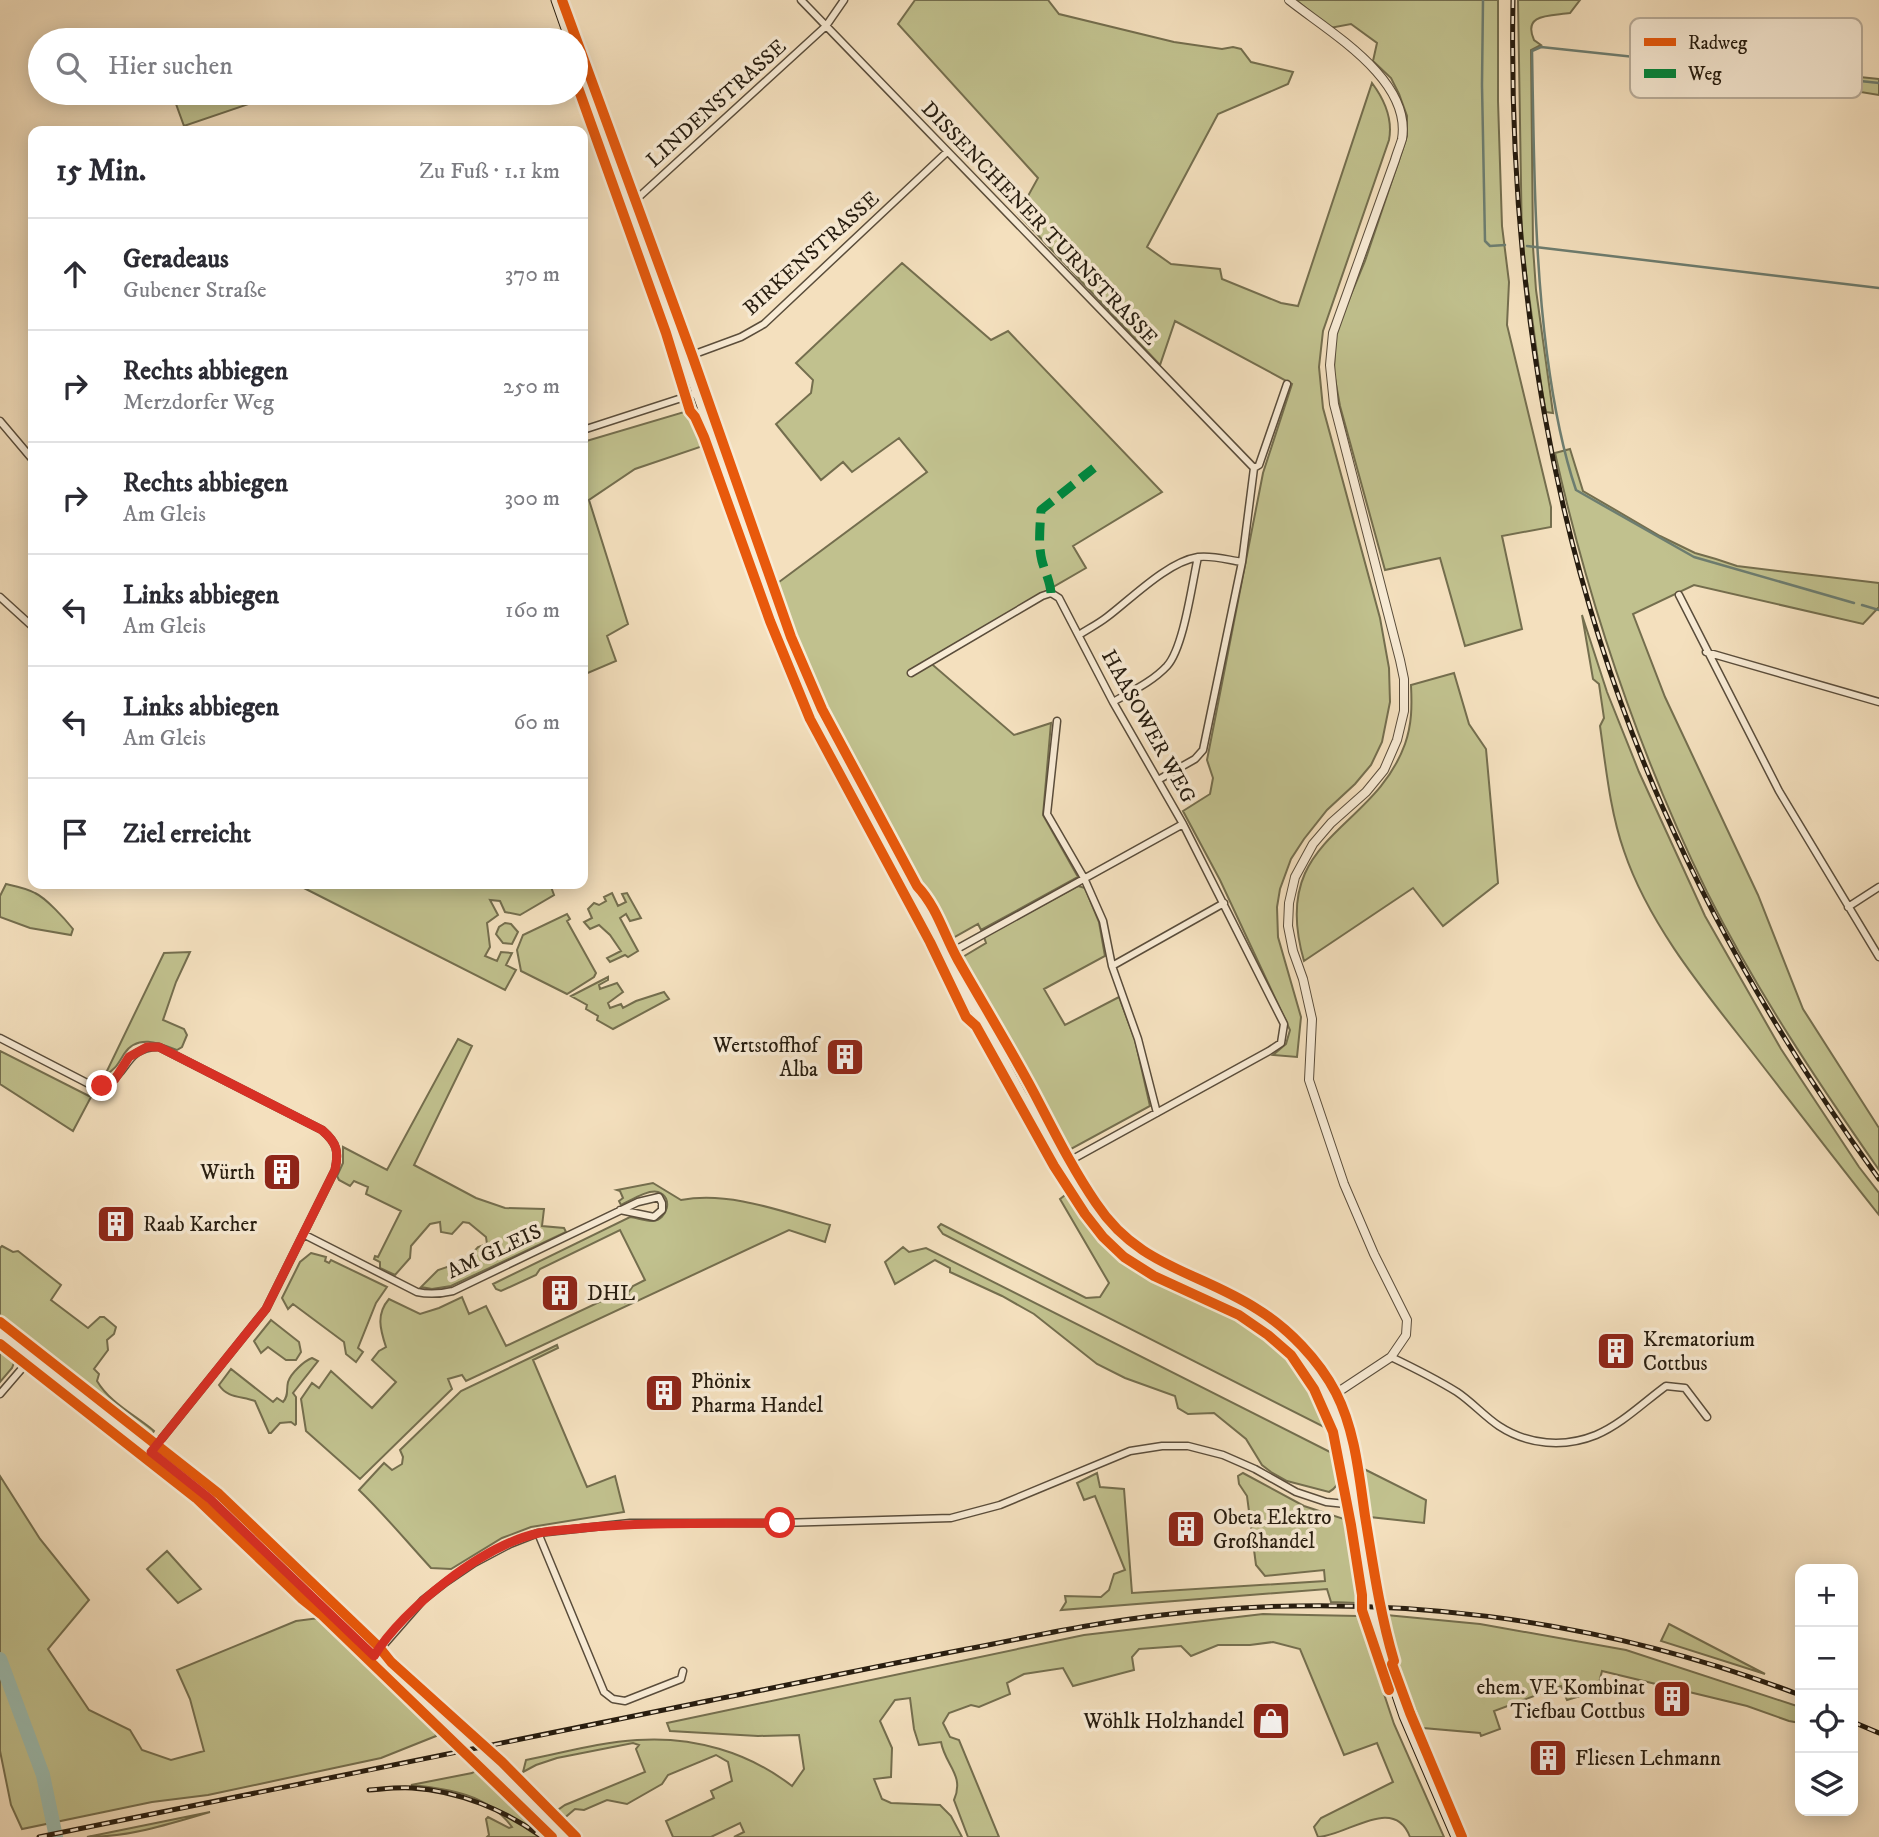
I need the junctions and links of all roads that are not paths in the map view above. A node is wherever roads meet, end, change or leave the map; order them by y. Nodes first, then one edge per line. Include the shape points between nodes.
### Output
1 (556, 0) edge
2 (801, 0) edge
3 (844, 0) edge
4 (1289, 0) edge
5 (826, 26) junction
6 (566, 28) edge
7 (588, 90) edge
8 (947, 152) junction
9 (629, 206) junction
10 (684, 358) junction
11 (1287, 384) dead end
12 (696, 393) junction
13 (0, 421) edge
14 (588, 428) edge
15 (28, 454) edge
16 (1254, 468) junction
17 (1198, 557) junction
18 (1242, 562) junction
19 (1679, 595) dead end
20 (0, 597) edge
21 (28, 622) edge
22 (1079, 635) junction
23 (1706, 652) junction
24 (911, 674) dead end
25 (1113, 702) junction
26 (1879, 702) edge
27 (1057, 722) dead end
28 (1158, 780) junction
29 (1183, 824) junction
30 (1084, 878) junction
31 (1879, 887) edge
32 (1224, 903) junction
33 (1848, 907) junction
34 (946, 955) junction
35 (1879, 957) edge
36 (1112, 966) junction
37 (0, 1038) edge
38 (1157, 1113) junction
39 (1062, 1165) junction
40 (620, 1210) junction
41 (305, 1235) junction
42 (0, 1333) edge
43 (1391, 1357) junction
44 (30, 1358) junction
45 (0, 1395) edge
46 (1329, 1398) junction
47 (1706, 1417) dead end
48 (151, 1452) junction
49 (1356, 1505) junction
50 (538, 1533) junction
51 (374, 1656) junction
52 (683, 1671) dead end
53 (563, 1837) edge
54 (1455, 1837) edge

1 - 6 main road
2 - 5 street, DISSENCHENER TURNSTRASSE
3 - 5 street, LINDENSTRASSE
4 - 43 street via 1378,72 1395,100 1402,126 1395,160 1333,333 1330,365 1334,404 1400,660 1404,710 1384,770 1306,855 1295,877 1288,926 1312,1019 1309,1080 1344,1184 1407,1320 1406,1335
5 - 8 street, DISSENCHENER TURNSTRASSE
5 - 9 street, LINDENSTRASSE
7 - 9 main road
8 - 10 street, BIRKENSTRASSE via 764,324
8 - 16 street, DISSENCHENER TURNSTRASSE
9 - 10 main road
10 - 12 main road
11 - 16 street via 1259,465
12 - 14 street
12 - 34 main road via 821,723
13 - 15 street
16 - 18 street
17 - 18 street
17 - 22 street via 1150,581
17 - 25 street via 1180,639 1170,663 1153,679
18 - 28 street via 1203,750
19 - 23 street
20 - 21 street
22 - 24 street, HAASOWER WEG via 1059,598 1051,593
22 - 25 street, HAASOWER WEG
23 - 26 street
23 - 33 street via 1779,792
25 - 28 street, HAASOWER WEG
27 - 30 street via 1048,814
28 - 29 street, HAASOWER WEG
29 - 30 street
29 - 32 street, HAASOWER WEG
30 - 34 street
30 - 36 street via 1103,921
31 - 33 street
32 - 36 street
32 - 38 street, HAASOWER WEG via 1284,1024 1281,1043
33 - 35 street
34 - 39 main road
36 - 38 street via 1139,1039
37 - 41 street via 89,1084 102,1086 115,1079 129,1057 147,1047 159,1047 322,1130 339,1152
38 - 39 street
39 - 46 main road via 1097,1218 1129,1251 1156,1270 1228,1301 1270,1326 1296,1350
40 - 40 street, AM GLEIS via 652,1197 659,1197 662,1203 654,1217
40 - 41 street, AM GLEIS via 453,1291 430,1295
41 - 48 street via 266,1309
42 - 44 street
43 - 46 street
43 - 47 street via 1460,1394 1500,1426 1543,1443 1569,1443 1596,1435 1666,1386 1685,1388
44 - 45 street
44 - 48 street
46 - 49 main road
48 - 51 street via 210,1499
49 - 50 street via 1296,1492 1223,1455 1188,1446 1162,1446 1130,1451 1000,1505 951,1518 630,1523
49 - 54 main road via 1372,1611 1387,1666
50 - 51 street via 474,1563 446,1582 423,1600
50 - 52 street via 604,1692 625,1702 681,1679
51 - 53 street via 513,1781

